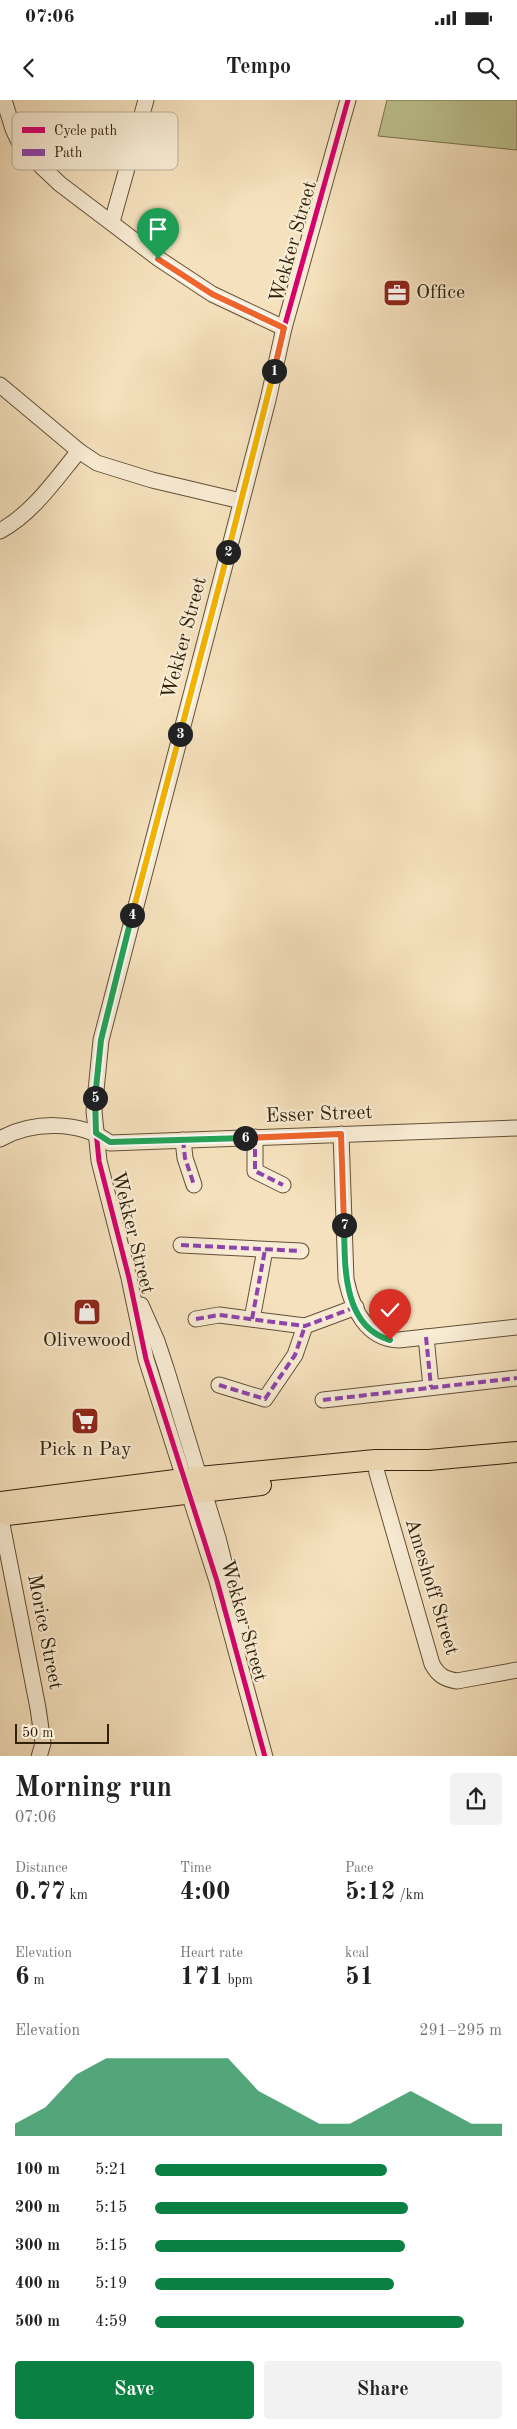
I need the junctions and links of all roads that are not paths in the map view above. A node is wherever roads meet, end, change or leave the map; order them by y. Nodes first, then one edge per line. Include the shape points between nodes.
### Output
1 (4, 100) edge
2 (348, 100) edge
3 (12, 126) edge
4 (45, 170) edge
5 (126, 170) edge
6 (112, 222) junction
7 (284, 328) junction
8 (0, 385) edge
9 (79, 451) junction
10 (241, 502) junction
11 (0, 531) edge
12 (517, 1128) edge
13 (96, 1133) junction
14 (341, 1134) junction
15 (255, 1137) junction
16 (0, 1139) edge
17 (183, 1140) junction
18 (194, 1185) dead end
19 (283, 1185) dead end
20 (181, 1245) dead end
21 (265, 1250) junction
22 (301, 1252) dead end
23 (356, 1307) junction
24 (196, 1319) dead end
25 (252, 1319) junction
26 (305, 1326) junction
27 (517, 1327) edge
28 (426, 1337) junction
29 (517, 1378) edge
30 (219, 1385) dead end
31 (431, 1387) junction
32 (323, 1400) dead end
33 (517, 1452) edge
34 (376, 1467) junction
35 (194, 1486) junction
36 (0, 1502) edge
37 (0, 1515) edge
38 (517, 1670) edge
39 (39, 1756) edge
40 (265, 1756) edge
41 (276, 1756) edge

1 - 3 street
2 - 7 street, Wekker Street
4 - 6 street
5 - 6 street
6 - 7 street via 158,259 212,294
7 - 10 street, Wekker Street
8 - 9 street
9 - 10 street via 109,468
9 - 11 street via 32,508
10 - 13 street, Wekker Street via 101,1040 95,1094
12 - 14 street, Esser Street
13 - 16 street, Esser Street via 80,1128 48,1126 14,1131
13 - 17 street, Esser Street via 110,1142
13 - 35 street, Wekker Street via 106,1195 129,1278 157,1342
14 - 15 street, Esser Street
14 - 23 street via 346,1279
15 - 17 street, Esser Street
15 - 19 street via 255,1171
17 - 18 street
20 - 21 street
21 - 22 street
21 - 25 street
23 - 26 street
23 - 28 street via 368,1329 380,1337 399,1340
24 - 25 street via 219,1314
25 - 26 street
26 - 30 street via 295,1355 265,1398
27 - 28 street
28 - 31 street
29 - 31 street
31 - 32 street
33 - 34 main road
34 - 35 main road
34 - 38 street, Ameshoff Street via 432,1664 438,1674 456,1681
35 - 36 main road
35 - 37 main road
35 - 40 street, Wekker Street
35 - 41 street, Wekker Street
37 - 39 street, Morice Street via 38,1708 43,1743

